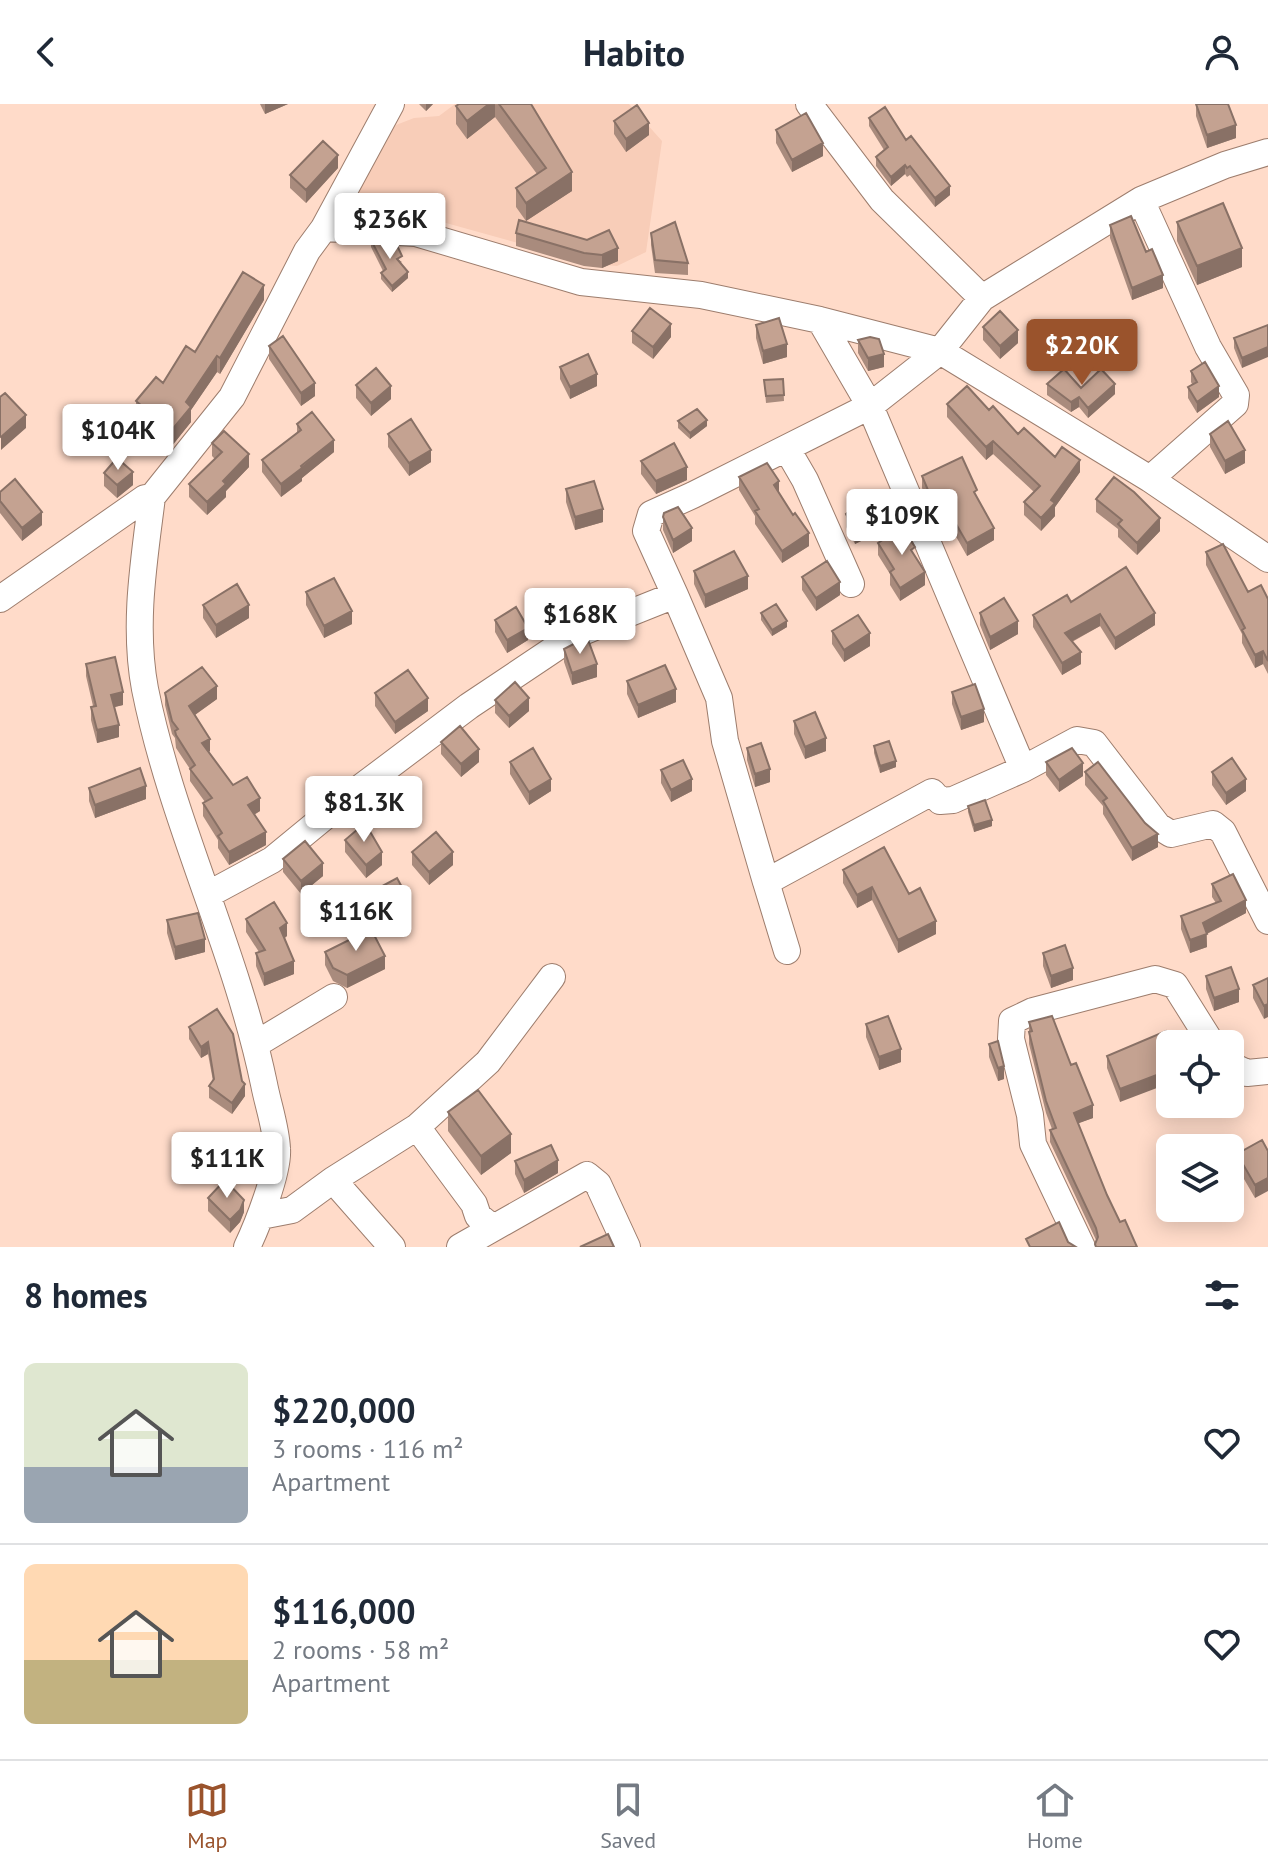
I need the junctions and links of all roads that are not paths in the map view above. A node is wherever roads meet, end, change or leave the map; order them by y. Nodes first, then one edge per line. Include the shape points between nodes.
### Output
1 (391, 104) edge
2 (809, 104) edge
3 (1268, 152) edge
4 (1141, 200) junction
5 (324, 228) junction
6 (982, 298) junction
7 (820, 320) junction
8 (940, 351) junction
9 (870, 406) junction
10 (787, 449) junction
11 (1150, 479) junction
12 (152, 497) junction
13 (1268, 559) edge
14 (851, 584) dead end
15 (675, 595) junction
16 (0, 599) edge
17 (1023, 769) junction
18 (766, 882) junction
19 (209, 894) junction
20 (1268, 921) edge
21 (787, 951) dead end
22 (552, 977) dead end
23 (334, 997) dead end
24 (1203, 1030) edge
25 (256, 1044) junction
26 (1268, 1071) edge
27 (1244, 1072) edge
28 (417, 1127) junction
29 (333, 1180) junction
30 (261, 1216) junction
31 (493, 1228) junction
32 (247, 1247) edge
33 (392, 1247) edge
34 (460, 1247) edge
35 (627, 1247) edge
36 (1082, 1247) edge

1 - 5 street
2 - 6 street via 882,200
3 - 4 street
4 - 6 street
4 - 11 street via 1208,347 1236,395 1235,404
5 - 7 street via 416,233 581,282 701,295
5 - 12 street via 232,397
6 - 8 street
7 - 8 street
7 - 9 street
8 - 9 street
8 - 11 street
9 - 10 street
9 - 17 street
10 - 14 street
10 - 15 street via 651,514 646,531
11 - 13 street
12 - 16 street
12 - 19 street via 138,604 144,687 166,776
15 - 18 street via 719,698 725,741
15 - 19 street via 575,635 469,706 272,860
17 - 18 street via 953,800 940,801 932,792
17 - 20 street via 1077,740 1094,743 1158,826 1171,834 1213,824 1223,832
18 - 21 street
19 - 25 street
22 - 28 street via 488,1062
23 - 25 street
24 - 36 street via 1175,985 1155,979 1012,1021 1011,1039 1033,1144
25 - 30 street via 278,1151
26 - 27 street
28 - 29 street
28 - 31 street via 478,1216
29 - 30 street via 292,1210
29 - 33 street
30 - 32 street
31 - 34 street
31 - 35 street via 587,1175 598,1184

